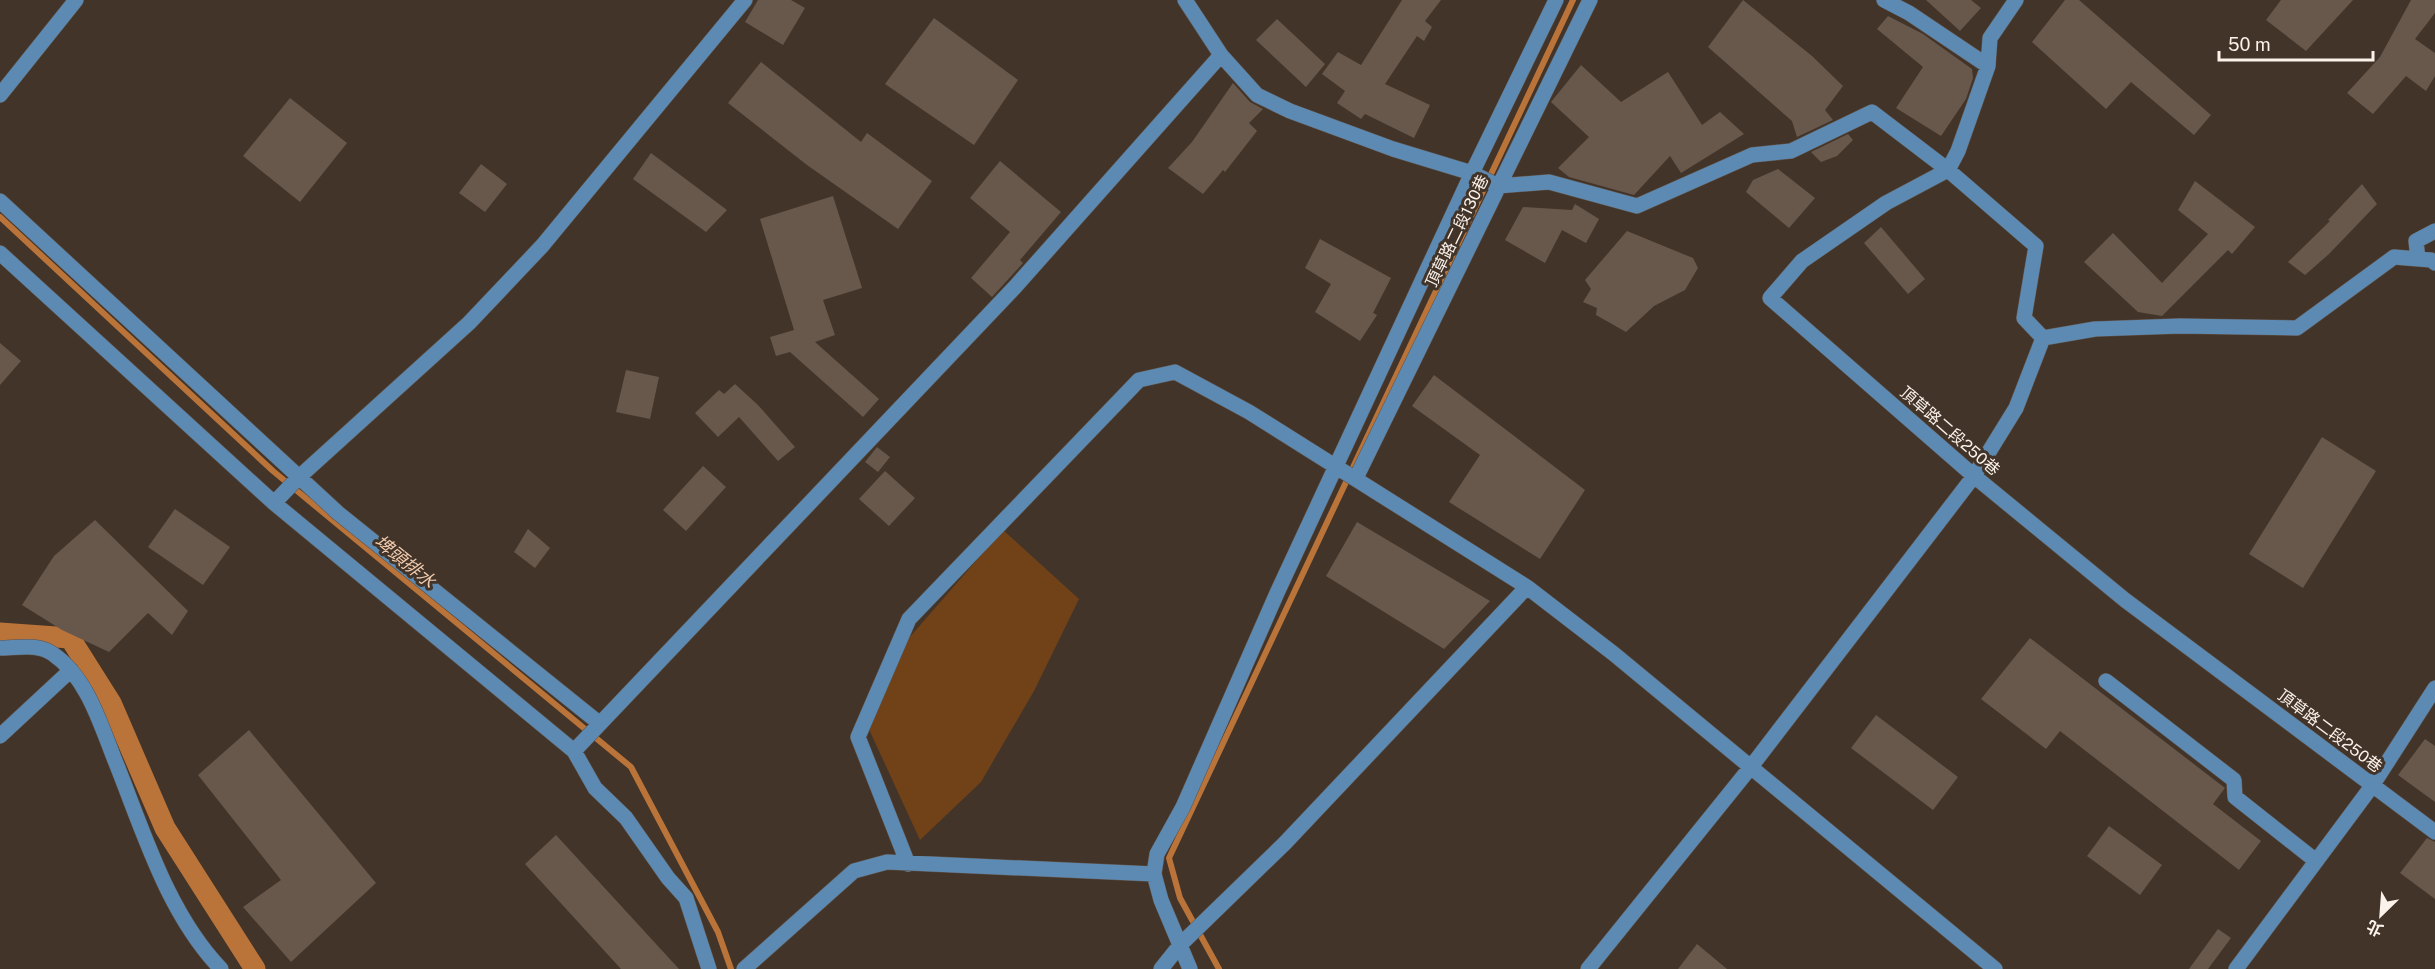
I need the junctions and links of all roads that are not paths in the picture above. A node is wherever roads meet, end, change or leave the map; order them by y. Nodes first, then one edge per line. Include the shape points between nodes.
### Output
1 (76, 0) edge
2 (745, 0) edge
3 (1185, 0) edge
4 (1556, 0) edge
5 (1590, 0) edge
6 (1884, 0) edge
7 (2016, 0) edge
8 (1221, 55) junction
9 (1988, 66) junction
10 (0, 95) edge
11 (1948, 170) junction
12 (1472, 173) junction
13 (1498, 186) junction
14 (0, 201) edge
15 (2435, 231) edge
16 (0, 253) edge
17 (2418, 259) junction
18 (2435, 263) edge
19 (2043, 338) junction
20 (1347, 473) junction
21 (298, 477) junction
22 (1974, 477) junction
23 (274, 503) junction
24 (1527, 587) junction
25 (0, 648) edge
26 (71, 670) junction
27 (2106, 681) dead end
28 (2435, 688) edge
29 (599, 723) junction
30 (0, 736) edge
31 (574, 751) junction
32 (1749, 768) junction
33 (2372, 786) junction
34 (2435, 831) edge
35 (2316, 861) junction
36 (908, 864) junction
37 (1154, 874) junction
38 (1181, 944) junction
39 (221, 969) edge
40 (709, 969) edge
41 (744, 969) edge
42 (1161, 969) edge
43 (1190, 969) edge
44 (1588, 969) edge
45 (1995, 969) edge
46 (2236, 969) edge

1 - 10 street
2 - 21 street via 542,246 469,323
3 - 8 street
4 - 12 street
5 - 13 street, 頂草路二段130巷
6 - 9 street
7 - 9 street via 1990,38
8 - 12 street via 1257,95 1393,149
8 - 29 street via 1015,287
9 - 11 street
11 - 13 street via 1872,112 1791,151 1752,155 1636,206 1549,182
11 - 19 street via 2036,246 2024,318
11 - 22 street, 頂草路二段250巷 via 1886,203 1802,261 1770,298
12 - 13 street
12 - 20 street
13 - 20 street, 頂草路二段130巷
14 - 21 street
15 - 17 street via 2416,241
16 - 23 street
17 - 18 street
17 - 19 street via 2394,257 2297,328 2095,328
19 - 22 street via 2016,408
20 - 24 street
20 - 36 street via 1175,372 1139,380 909,619 858,737
20 - 37 street via 1277,593 1182,807 1157,854
21 - 23 street
21 - 29 street
22 - 32 street
22 - 33 street, 頂草路二段250巷 via 2125,600
23 - 31 street
24 - 32 street via 1614,654
24 - 38 street via 1285,843
25 - 26 street via 30,647 52,652
26 - 30 street
26 - 39 street via 93,704 147,842 179,911 200,947
27 - 35 street via 2234,780 2235,797
28 - 33 street
29 - 31 street
31 - 40 street via 595,788 626,818 686,897
32 - 44 street
32 - 45 street
33 - 34 street, 頂草路二段250巷
33 - 35 street
35 - 46 street
36 - 37 street
36 - 41 street via 887,862 854,872
37 - 38 street
38 - 42 street
38 - 43 street

